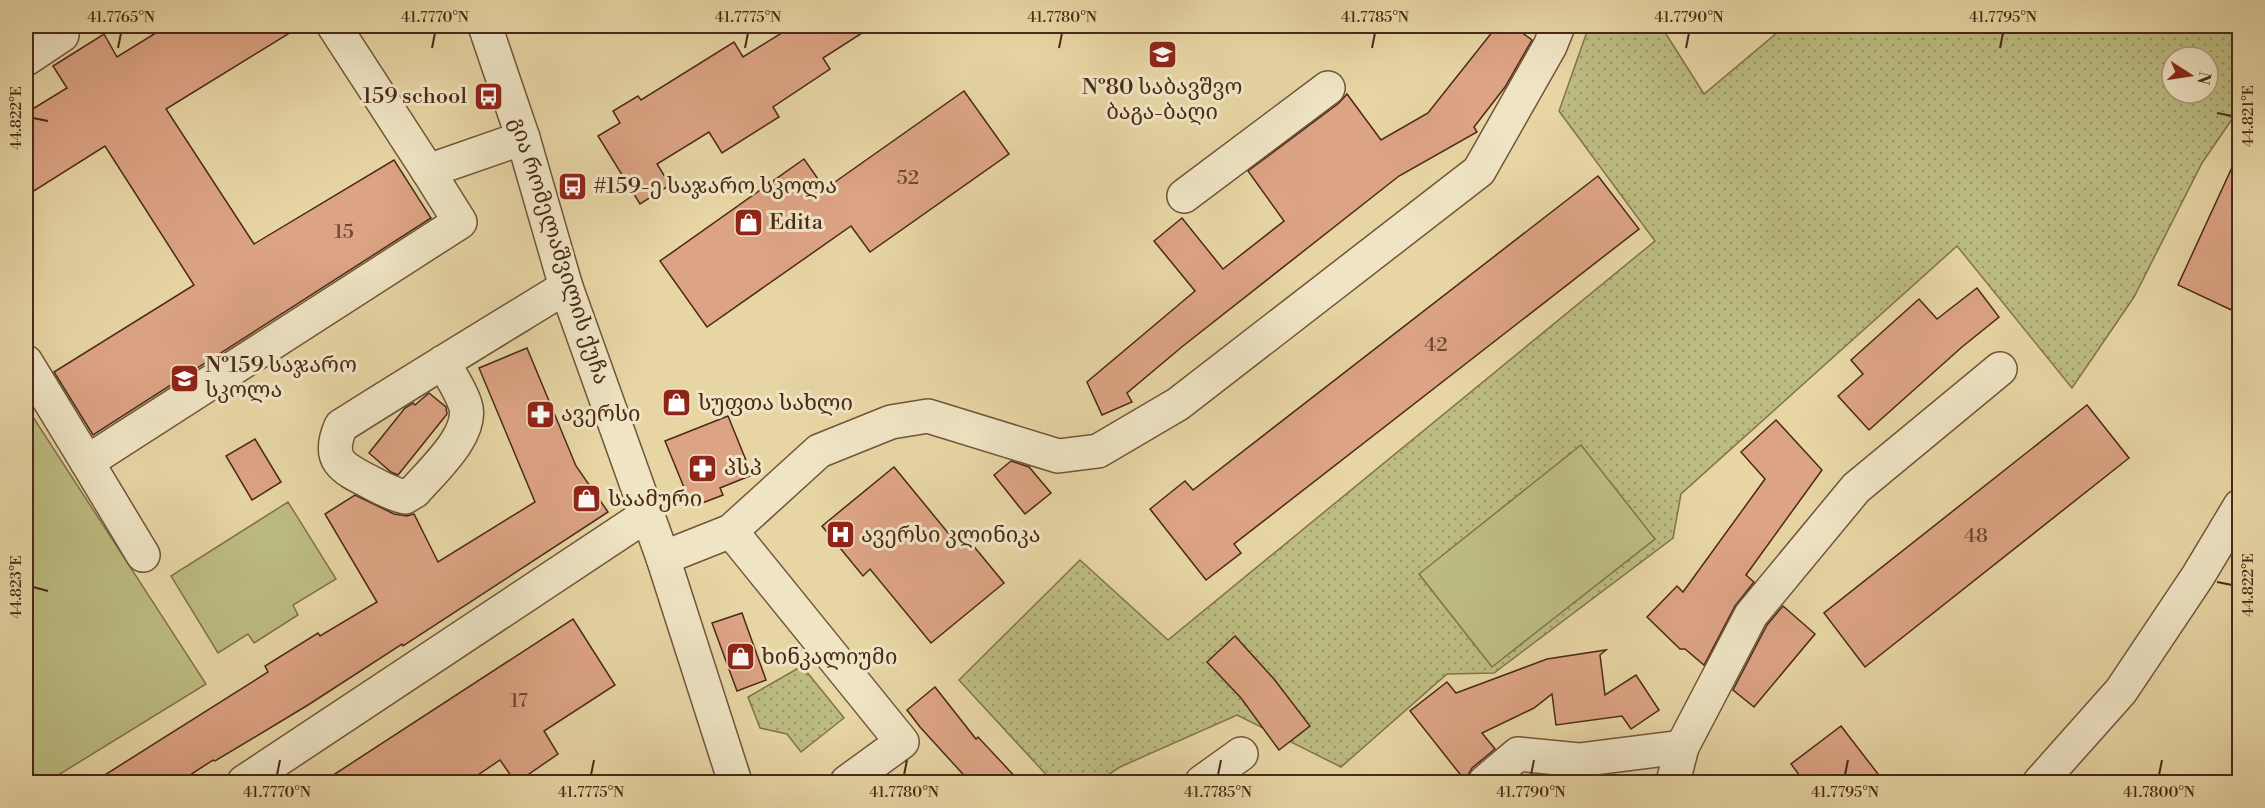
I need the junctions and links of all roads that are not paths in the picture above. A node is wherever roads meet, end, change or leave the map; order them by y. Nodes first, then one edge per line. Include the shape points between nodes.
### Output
1 (334, 26) edge
2 (485, 26) edge
3 (1558, 26) edge
4 (65, 29) edge
5 (26, 59) edge
6 (1328, 88) dead end
7 (523, 138) junction
8 (428, 171) junction
9 (1184, 196) dead end
10 (566, 287) junction
11 (26, 362) edge
12 (443, 362) dead end
13 (2000, 369) dead end
14 (87, 462) junction
15 (2240, 506) edge
16 (648, 514) junction
17 (731, 531) junction
18 (143, 555) dead end
19 (663, 558) junction
20 (1682, 747) junction
21 (1240, 754) dead end
22 (244, 783) edge
23 (735, 783) edge
24 (847, 783) edge
25 (1202, 783) edge
26 (1485, 783) edge
27 (1673, 783) edge
28 (2040, 783) edge

1 - 8 street
2 - 7 street, გია რომელაშვილის ქუჩა
3 - 17 street via 1479,171 1178,404 1098,451 1058,456 928,416 891,422 819,451
4 - 5 street
6 - 9 street
7 - 8 street
7 - 10 street, გია რომელაშვილის ქუჩა
8 - 14 street via 460,222
10 - 12 street
10 - 16 street, გია რომელაშვილის ქუჩა
11 - 14 street
13 - 20 street via 1849,497 1750,615
14 - 18 street
15 - 28 street via 2121,692
16 - 19 street, გია რომელაშვილის ქუჩა
16 - 22 street
17 - 19 street
17 - 24 street via 902,742
19 - 23 street, გია რომელაშვილის ქუჩა
20 - 26 street via 1579,760 1518,754
20 - 27 street
21 - 25 street

